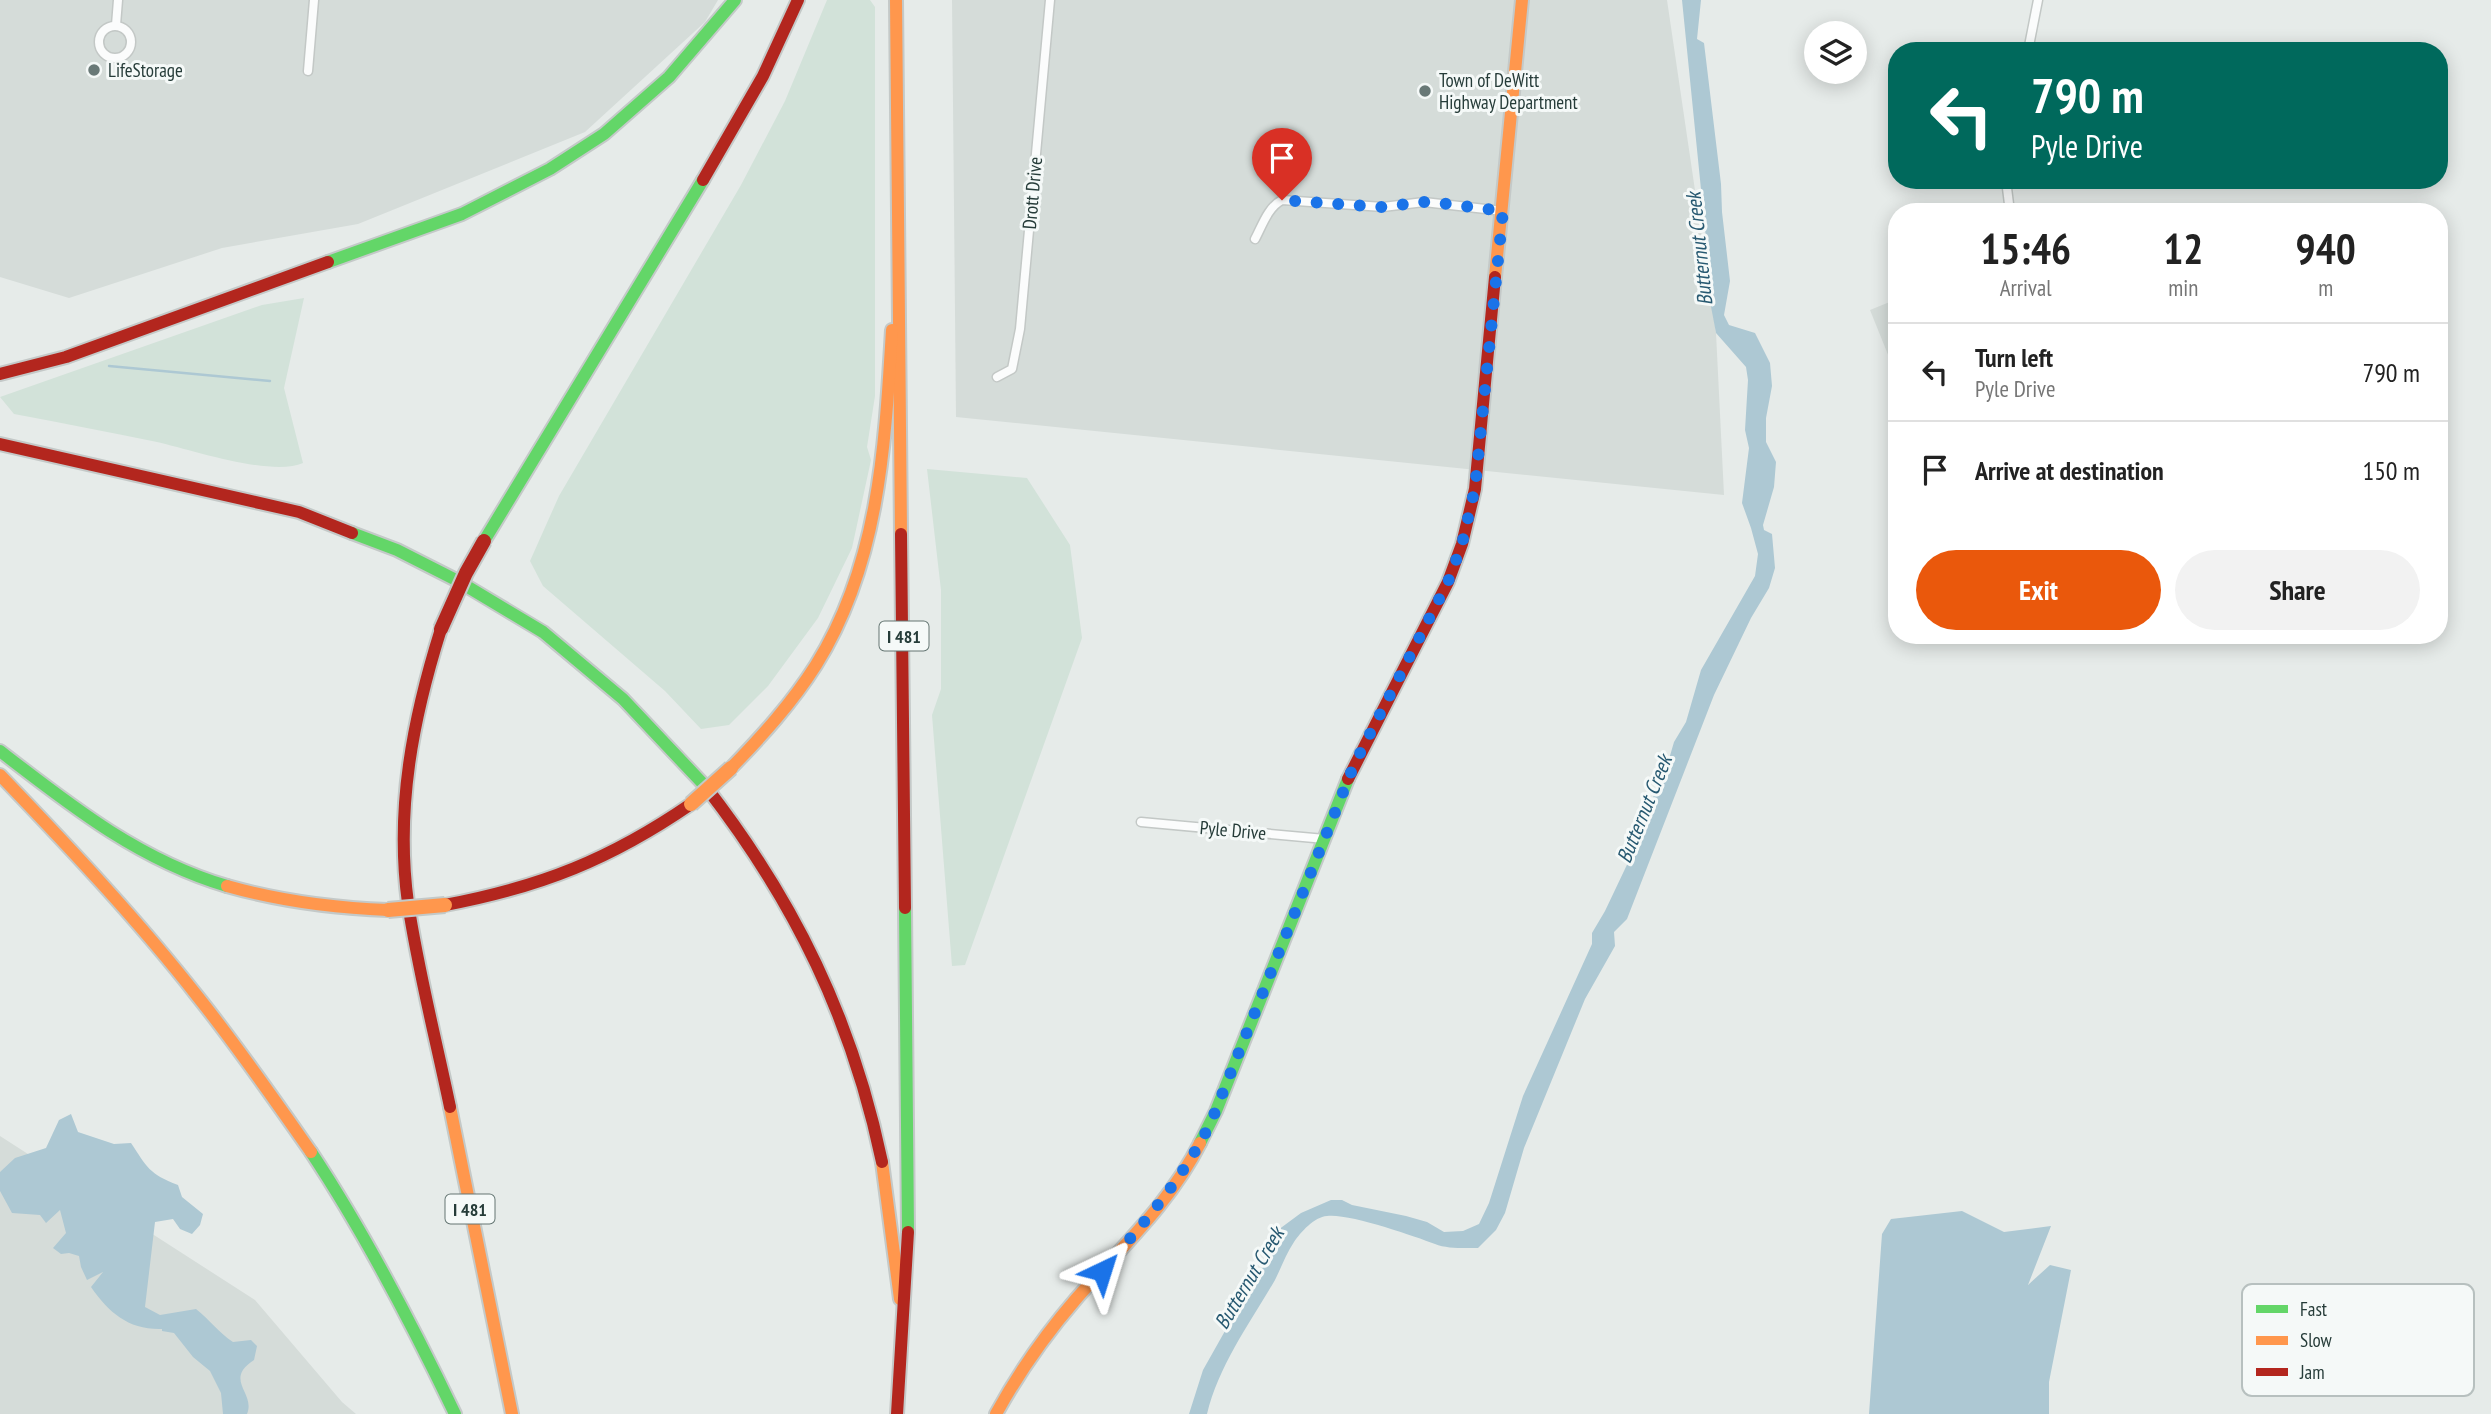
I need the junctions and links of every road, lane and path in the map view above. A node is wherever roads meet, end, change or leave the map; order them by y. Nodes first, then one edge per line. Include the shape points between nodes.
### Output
1 (118, 0) edge
2 (314, 0) edge
3 (735, 0) edge
4 (798, 0) edge
5 (897, 0) edge
6 (1050, 0) edge
7 (1522, 0) edge
8 (2038, 0) edge
9 (116, 25) junction
10 (2030, 42) edge
11 (308, 71) dead end
12 (1503, 211) junction
13 (1255, 239) dead end
14 (897, 248) junction
15 (0, 374) edge
16 (998, 377) dead end
17 (0, 444) edge
18 (0, 751) edge
19 (0, 775) edge
20 (1141, 822) dead end
21 (1325, 839) junction
22 (903, 1324) junction
23 (455, 1414) edge
24 (512, 1414) edge
25 (897, 1414) edge
26 (996, 1414) edge

1 - 9 street
2 - 11 street
3 - 15 main road via 669,77 604,134 550,169 462,214 66,357
4 - 24 main road, I 481, bridge via 740,119 466,573 424,681 408,760 404,832 408,902
5 - 14 main road, I 481
6 - 16 street, Drott Drive via 1018,342 1012,369
7 - 12 main road
8 - 10 street
9 - 9 street via 99,36 99,48 110,57 123,56 131,44 128,32
12 - 13 street via 1424,202 1383,207 1282,200 1270,211
12 - 21 main road via 1470,517 1448,582 1354,765
14 - 18 main road, bridge via 883,456 874,512 848,604 797,696 766,733 691,804 630,845 569,874 512,893 388,910 331,908 243,892 181,870 119,838
14 - 22 main road, I 481 via 907,1024
17 - 22 main road via 279,507 339,526 458,581 543,632 623,699 701,781 742,834 802,932 828,989 871,1110 885,1177
19 - 23 main road via 169,960 275,1098 374,1255
20 - 21 street, Pyle Drive
21 - 26 main road via 1198,1148 1165,1198 1036,1348
22 - 25 main road, I 481

